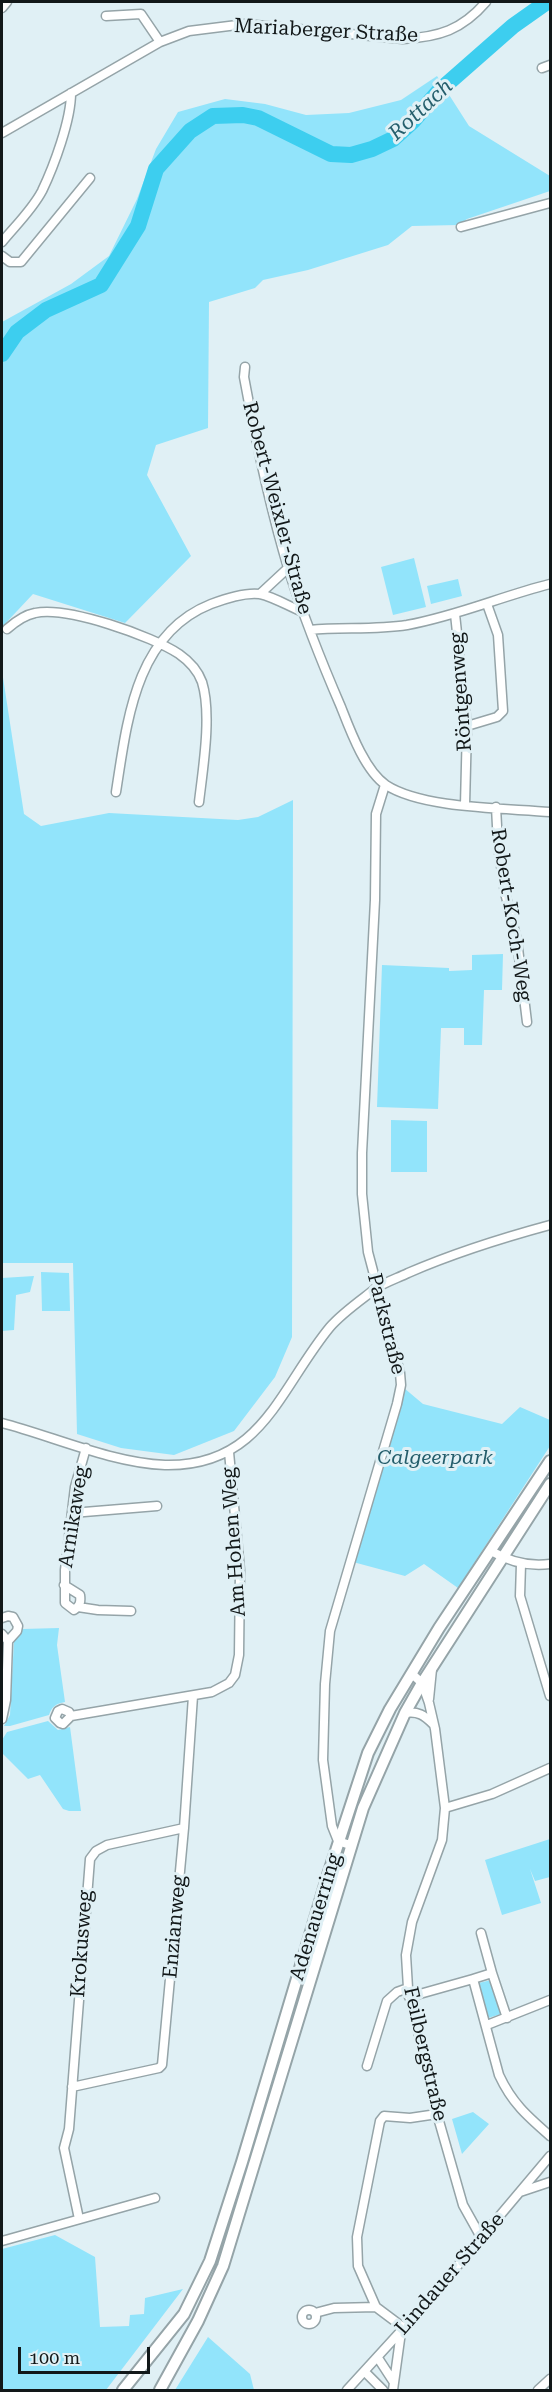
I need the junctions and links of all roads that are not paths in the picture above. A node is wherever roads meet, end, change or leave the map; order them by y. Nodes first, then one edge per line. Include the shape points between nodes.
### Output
1 (7, 2) edge
2 (486, 2) edge
3 (2, 8) edge
4 (106, 16) dead end
5 (160, 42) junction
6 (71, 93) junction
7 (2, 133) edge
8 (90, 178) dead end
9 (550, 203) edge
10 (461, 228) dead end
11 (2, 242) edge
12 (2, 256) edge
13 (245, 367) dead end
14 (288, 568) junction
15 (550, 584) edge
16 (260, 594) junction
17 (487, 604) junction
18 (303, 612) junction
19 (455, 614) junction
20 (7, 629) dead end
21 (309, 630) junction
22 (158, 643) junction
23 (467, 726) junction
24 (385, 785) junction
25 (116, 792) dead end
26 (199, 802) dead end
27 (465, 805) junction
28 (496, 807) junction
29 (550, 812) edge
30 (527, 1022) dead end
31 (550, 1225) edge
32 (378, 1287) junction
33 (2, 1423) edge
34 (86, 1448) junction
35 (229, 1452) junction
36 (550, 1461) edge
37 (550, 1484) edge
38 (157, 1506) dead end
39 (72, 1513) junction
40 (491, 1551) junction
41 (502, 1557) junction
42 (521, 1564) junction
43 (550, 1564) edge
44 (64, 1585) junction
45 (78, 1607) junction
46 (131, 1611) dead end
47 (2, 1618) edge
48 (5, 1637) edge
49 (432, 1669) junction
50 (412, 1674) junction
51 (423, 1683) junction
52 (193, 1696) junction
53 (550, 1696) edge
54 (429, 1703) junction
55 (405, 1713) junction
56 (71, 1716) dead end
57 (2, 1719) edge
58 (435, 1725) junction
59 (550, 1768) edge
60 (445, 1808) junction
61 (184, 1828) junction
62 (338, 1841) junction
63 (350, 1845) junction
64 (481, 1933) dead end
65 (492, 1973) junction
66 (473, 1979) junction
67 (409, 1993) junction
68 (550, 2000) edge
69 (507, 2018) junction
70 (487, 2025) junction
71 (367, 2067) dead end
72 (72, 2087) junction
73 (437, 2114) junction
74 (550, 2136) edge
75 (550, 2156) edge
76 (550, 2182) edge
77 (520, 2192) junction
78 (155, 2198) dead end
79 (80, 2219) junction
80 (482, 2239) junction
81 (2, 2241) edge
82 (376, 2307) junction
83 (315, 2313) dead end
84 (403, 2330) junction
85 (378, 2358) junction
86 (365, 2372) junction
87 (550, 2379) edge
88 (393, 2386) edge
89 (123, 2391) edge
90 (160, 2391) edge
91 (347, 2391) edge
92 (383, 2391) edge
93 (538, 2391) edge

1 - 3 street
2 - 5 street, Mariaberger Straße via 459,27 426,38 245,24 189,32
4 - 5 street via 141,14
5 - 6 street, Mariaberger Straße
6 - 7 street, Mariaberger Straße
6 - 11 street via 71,109 41,192
8 - 12 street via 21,262 10,262
9 - 10 street
13 - 14 street, Robert-Weixler-Straße via 266,481
14 - 16 street
14 - 18 street, Robert-Weixler-Straße
15 - 17 street
16 - 18 street
16 - 22 street via 225,598 197,610
17 - 19 street
17 - 23 street via 498,635 503,711 497,717
18 - 21 street, Robert-Weixler-Straße
19 - 21 street via 384,628
19 - 23 street, Röntgenweg
20 - 22 street via 34,613 66,613
21 - 24 street, Robert-Weixler-Straße via 354,739
22 - 25 street via 143,671 131,708
22 - 26 street via 192,665 202,682 205,736
23 - 27 street, Röntgenweg
24 - 27 street via 425,801
24 - 32 street, Parkstraße via 375,814 375,900 362,1153 368,1252
27 - 28 street
28 - 29 street
28 - 30 street, Robert-Koch-Weg via 504,893 517,940
31 - 32 street via 476,1247
32 - 35 street via 332,1325 260,1427
32 - 62 street, Parkstraße via 401,1385 330,1631 323,1760 332,1826
33 - 34 street
34 - 35 street via 165,1465
34 - 39 street, Arnikaweg
35 - 52 street, Am Hohen Weg via 240,1570 238,1667 221,1689
36 - 40 main road, Adenauerring
37 - 41 main road, Adenauerring
38 - 39 street
39 - 44 street, Arnikaweg
40 - 41 street
40 - 50 main road, Adenauerring
41 - 42 street
41 - 49 main road, Adenauerring
42 - 43 street
42 - 53 street via 520,1596
44 - 45 street, Arnikaweg via 80,1595
44 - 45 street, Arnikaweg via 65,1603 74,1610
45 - 46 street
47 - 48 street via 8,1616 17,1621 17,1631
48 - 57 street via 6,1700
49 - 51 main road, Adenauerring
49 - 54 street, Feilbergstraße
50 - 51 street
50 - 62 main road, Adenauerring via 368,1753
51 - 54 street, Feilbergstraße
51 - 55 main road, Adenauerring
52 - 56 street, Am Hohen Weg
52 - 61 street, Enzianweg
54 - 58 street, Feilbergstraße
55 - 58 street via 424,1715
55 - 63 main road, Adenauerring
58 - 60 street, Feilbergstraße
59 - 60 street via 492,1794
60 - 67 street, Feilbergstraße via 442,1840 412,1922 406,1955
61 - 72 street, Krokusweg via 106,1845 90,1859
61 - 72 street, Enzianweg via 162,2065
62 - 63 street
62 - 89 main road, Adenauerring via 210,2261 184,2314
63 - 90 main road, Adenauerring via 223,2266
64 - 65 street
65 - 66 street
65 - 69 street
66 - 67 street
66 - 70 street
67 - 71 street via 397,1992 387,2001
67 - 73 street, Feilbergstraße
68 - 69 street
69 - 70 street
70 - 74 street via 499,2075 510,2097
72 - 79 street, Krokusweg via 64,2148
73 - 80 street, Feilbergstraße via 463,2205
73 - 82 street via 384,2116 380,2121 357,2236 361,2275
75 - 77 street, Lindauer Straße
76 - 77 street
77 - 80 street, Lindauer Straße
78 - 79 street
79 - 81 street
80 - 84 street, Lindauer Straße
82 - 83 street via 334,2308
82 - 84 street
84 - 85 street, Lindauer Straße
84 - 88 street
85 - 86 street, Lindauer Straße
85 - 88 street
86 - 91 street, Lindauer Straße
86 - 92 street
87 - 93 street

